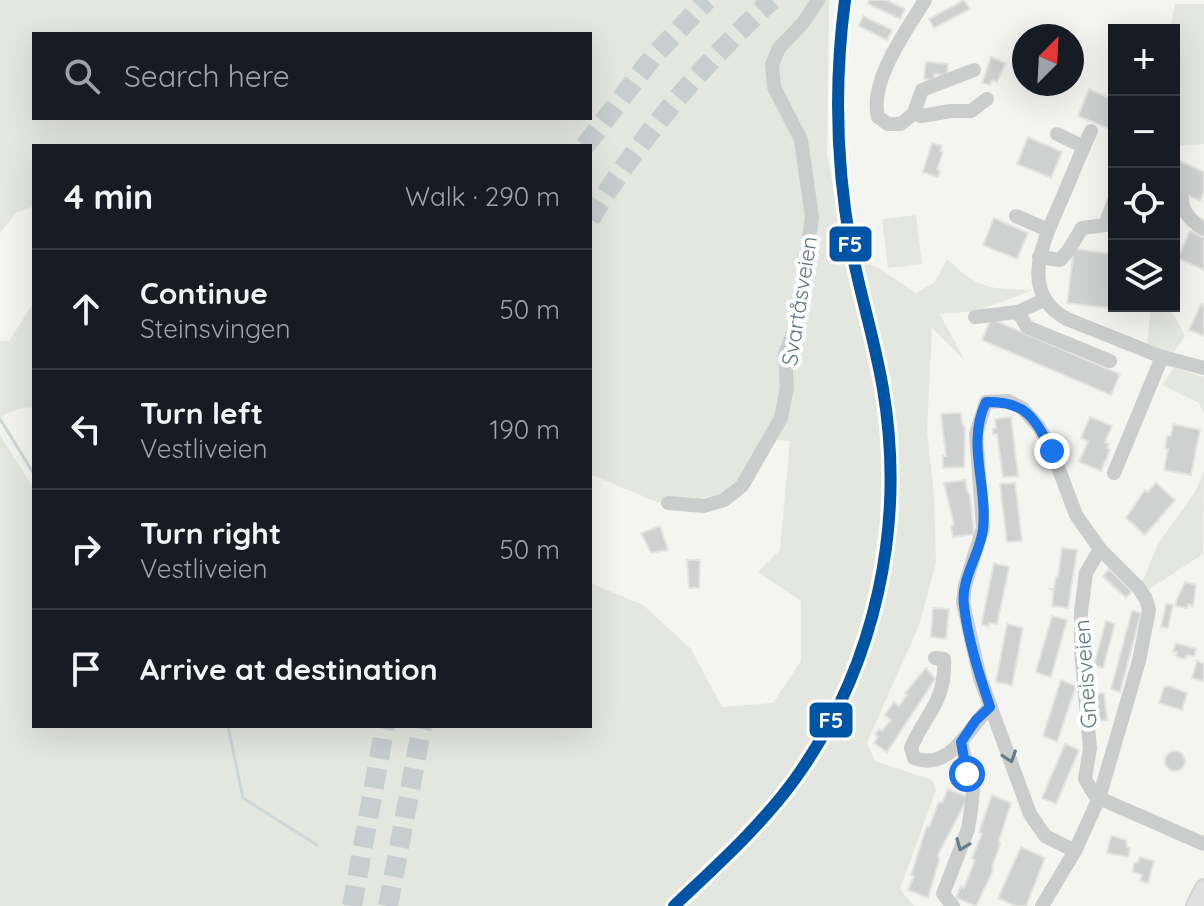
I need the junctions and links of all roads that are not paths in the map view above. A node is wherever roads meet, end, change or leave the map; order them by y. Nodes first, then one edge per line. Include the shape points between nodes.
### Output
1 (818, 0) edge
2 (925, 0) edge
3 (974, 70) dead end
4 (945, 83) junction
5 (987, 99) dead end
6 (949, 111) junction
7 (914, 113) junction
8 (1091, 131) dead end
9 (1057, 134) dead end
10 (1084, 147) junction
11 (1182, 198) dead end
12 (1016, 216) dead end
13 (1108, 217) edge
14 (1204, 229) edge
15 (1048, 230) junction
16 (1039, 257) junction
17 (1044, 300) junction
18 (1018, 312) junction
19 (975, 317) dead end
20 (1162, 357) junction
21 (1110, 361) dead end
22 (1204, 368) edge
23 (1114, 473) dead end
24 (668, 503) dead end
25 (1100, 549) junction
26 (935, 658) dead end
27 (990, 707) junction
28 (961, 742) junction
29 (1099, 798) junction
30 (1204, 844) edge
31 (1075, 851) junction
32 (953, 906) edge
33 (1042, 906) edge

1 - 24 street, Svartåsveien via 779,48 772,65 774,87 801,140 812,217 797,323 785,354 787,388 781,418 742,486 724,500 704,506
2 - 7 street via 874,102 878,117 888,124 901,124
3 - 4 street
4 - 6 street
4 - 7 street via 922,90
5 - 6 street via 974,110
6 - 7 street
8 - 10 street
9 - 10 street
10 - 15 street
11 - 14 street via 1189,217
12 - 15 street
13 - 16 street via 1105,225 1082,228 1064,261
15 - 16 street
16 - 17 street
17 - 18 street
17 - 20 street via 1067,319
18 - 19 street
18 - 21 street via 1027,327
20 - 22 street
20 - 23 street
25 - 27 street via 1076,515 1039,427 1008,401 986,402 976,434 983,528 963,603
25 - 29 street, Gneisveien via 1086,573 1081,624 1090,748 1085,779
25 - 29 street via 1134,581 1146,599 1148,621
26 - 28 street via 944,659 939,700 911,748 914,758 934,761
27 - 28 street
27 -> 31 street via 1035,823 1053,841
28 -> 32 street via 973,791 968,829 943,894
29 - 30 street
29 - 31 street
31 - 33 street

